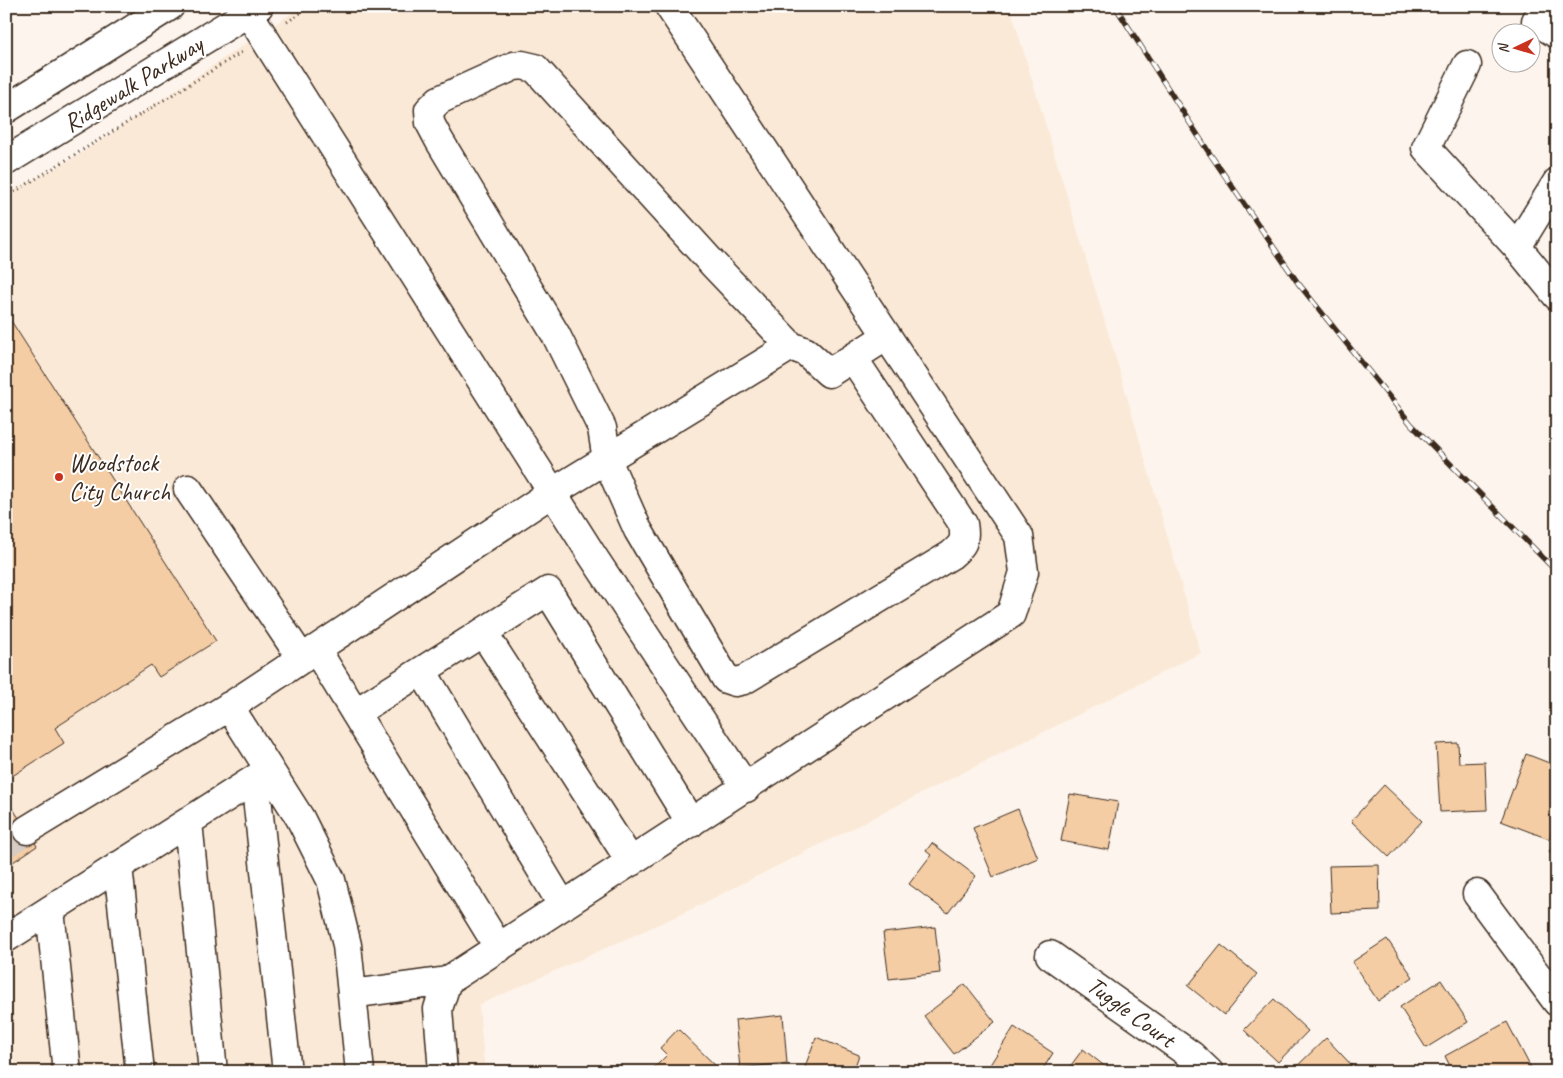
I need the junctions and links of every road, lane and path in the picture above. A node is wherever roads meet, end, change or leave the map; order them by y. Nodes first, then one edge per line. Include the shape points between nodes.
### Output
1 (170, 6) edge
2 (311, 6) edge
3 (669, 6) edge
4 (1545, 6) edge
5 (250, 9) edge
6 (1557, 34) edge
7 (264, 38) junction
8 (1468, 65) dead end
9 (6, 109) edge
10 (6, 162) edge
11 (1557, 182) edge
12 (6, 197) edge
13 (1517, 248) junction
14 (1557, 296) edge
15 (887, 336) junction
16 (791, 346) junction
17 (853, 358) junction
18 (607, 460) junction
19 (188, 488) dead end
20 (553, 492) junction
21 (483, 632) junction
22 (309, 654) junction
23 (422, 671) junction
24 (726, 679) junction
25 (690, 703) junction
26 (229, 706) junction
27 (355, 713) junction
28 (262, 775) junction
29 (746, 788) junction
30 (188, 822) junction
31 (691, 823) junction
32 (27, 830) tunnel mouth
33 (631, 862) junction
34 (118, 866) junction
35 (1477, 894) dead end
36 (563, 906) junction
37 (50, 910) junction
38 (6, 938) edge
39 (499, 948) junction
40 (1050, 955) dead end
41 (448, 981) junction
42 (352, 994) junction
43 (1557, 1002) edge
44 (67, 1072) edge
45 (140, 1072) edge
46 (213, 1072) edge
47 (287, 1072) edge
48 (360, 1072) edge
49 (443, 1072) edge
50 (1209, 1072) edge

1 - 9 main road, Ridgewalk Parkway
2 - 7 path
3 - 15 main road
4 - 6 main road via 1536,22
5 - 7 main road
5 - 10 main road, Ridgewalk Parkway
7 - 12 path
7 - 20 main road
8 - 13 main road via 1426,148
11 - 13 main road
13 - 14 main road
15 - 17 main road
15 - 29 main road via 1019,536 1024,572 1019,589 1011,614
16 - 17 main road via 806,352 828,373
16 - 18 main road
16 - 18 main road via 535,68 514,66 439,100 429,110 430,123 556,335 602,428
17 - 24 main road via 963,524 962,546 744,680
18 - 20 main road
18 - 24 main road via 638,530
19 - 22 main road
20 - 22 main road
20 - 25 main road
21 - 23 main road
21 - 31 main road via 548,591
21 - 33 main road
22 - 26 main road
22 - 27 main road
23 - 27 main road
23 - 36 main road
24 - 25 main road
25 - 29 main road
26 - 28 main road
26 - 32 main road
27 - 39 main road
28 - 30 main road
28 - 42 main road via 300,818 331,880 347,945
28 - 47 main road
29 - 31 main road
30 - 34 main road
30 - 46 main road
31 - 33 main road
33 - 36 main road
34 - 37 main road
34 - 45 main road
35 - 43 main road
36 - 39 main road
37 - 38 main road
37 - 44 main road
39 - 41 main road
40 - 50 main road, Tuggle Court via 1192,1056
41 - 42 main road
41 - 49 main road via 438,1009
42 - 48 main road

